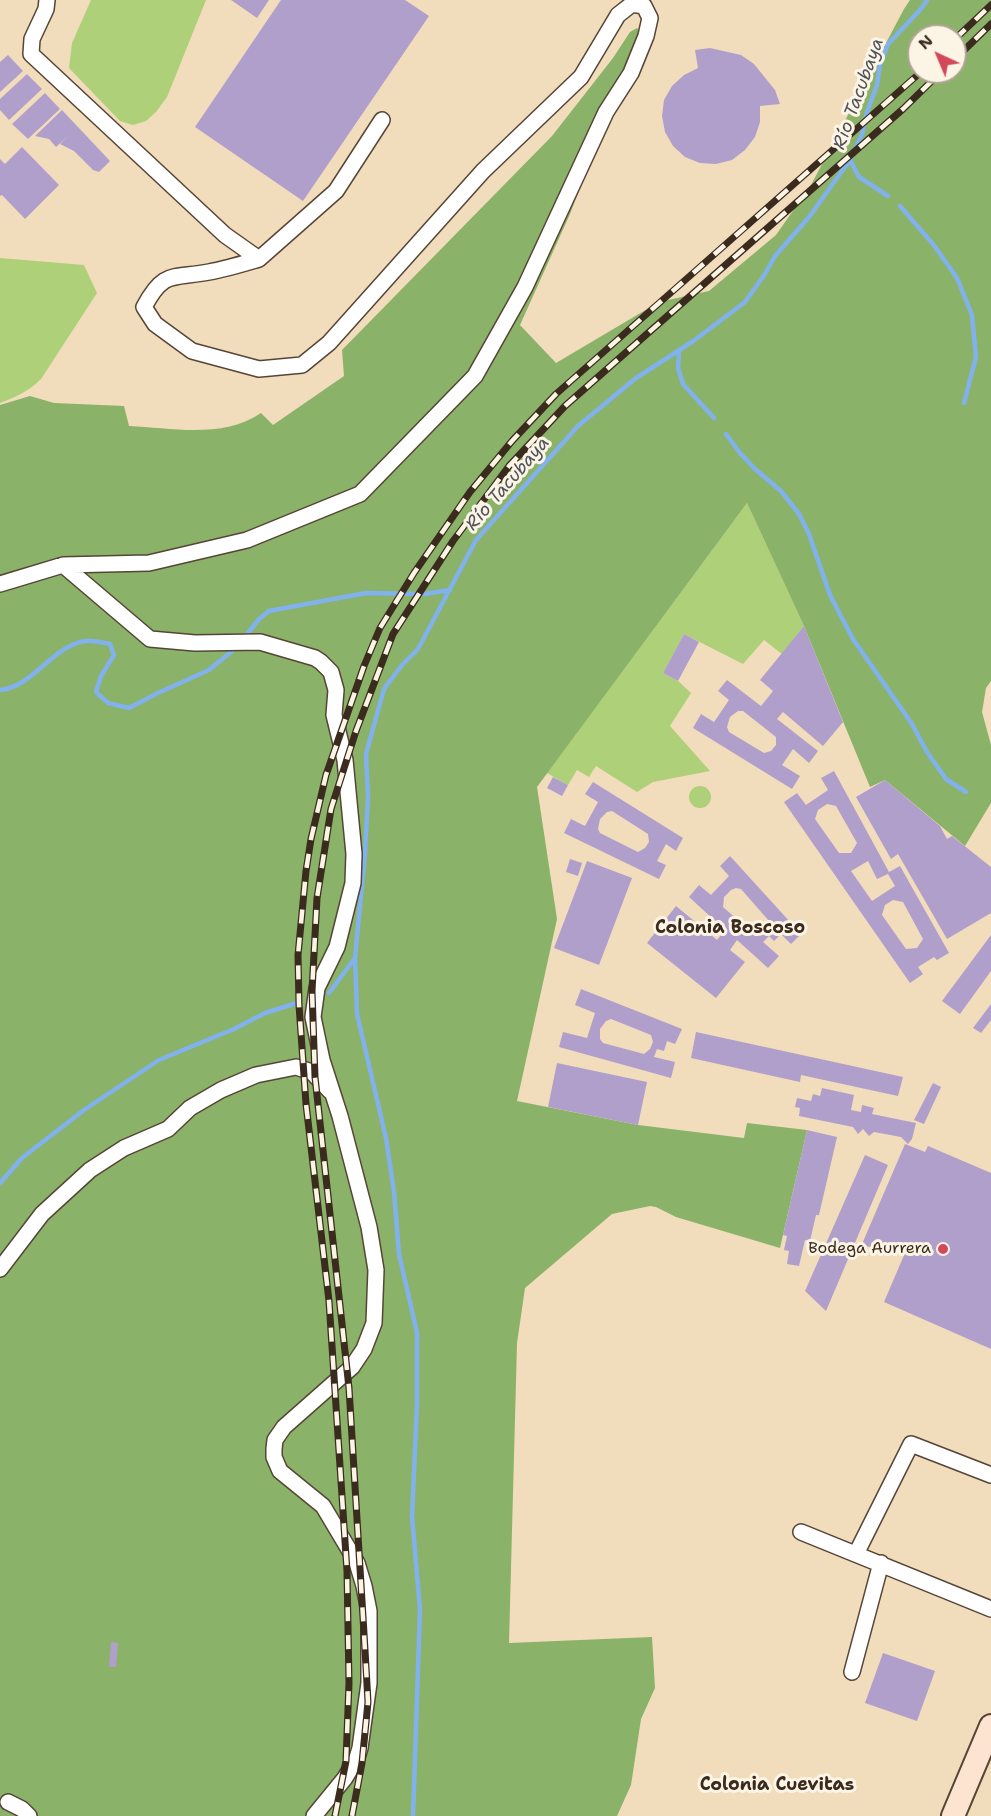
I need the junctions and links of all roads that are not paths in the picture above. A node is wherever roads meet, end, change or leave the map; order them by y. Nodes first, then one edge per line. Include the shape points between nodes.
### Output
1 (47, 0) edge
2 (382, 120) dead end
3 (259, 259) junction
4 (63, 565) junction
5 (0, 584) edge
6 (333, 1094) junction
7 (0, 1269) edge
8 (991, 1475) edge
9 (801, 1532) dead end
10 (856, 1554) junction
11 (881, 1563) junction
12 (991, 1609) edge
13 (852, 1672) dead end
14 (991, 1726) edge
15 (8, 1802) dead end
16 (28, 1816) edge
17 (314, 1816) edge
18 (953, 1816) edge

1 - 3 street via 32,39 31,54 225,235
2 - 3 street via 336,191
3 - 4 street via 208,273 173,276 153,290 144,307 155,324 192,351 259,369 302,365 329,343 483,171 580,77 618,15 632,4 644,6 650,18 631,73 606,112 525,286 475,376 360,494 248,540 149,563
4 - 5 street
4 - 6 street via 150,639 260,642 315,658 330,672 336,690 334,716 345,760 354,854 353,883 337,947 317,988 313,1007 314,1027
6 - 7 street via 312,1071 296,1067 256,1076 221,1090 190,1108 168,1129 124,1148 90,1170 42,1214
6 - 17 street via 369,1227 376,1270 374,1323 352,1367 279,1433 274,1457 285,1476 323,1506 357,1563 369,1611 369,1683 357,1758
8 - 10 street via 911,1444
9 - 10 street
10 - 11 street
11 - 12 street
11 - 13 street
14 - 18 main road
15 - 16 street

